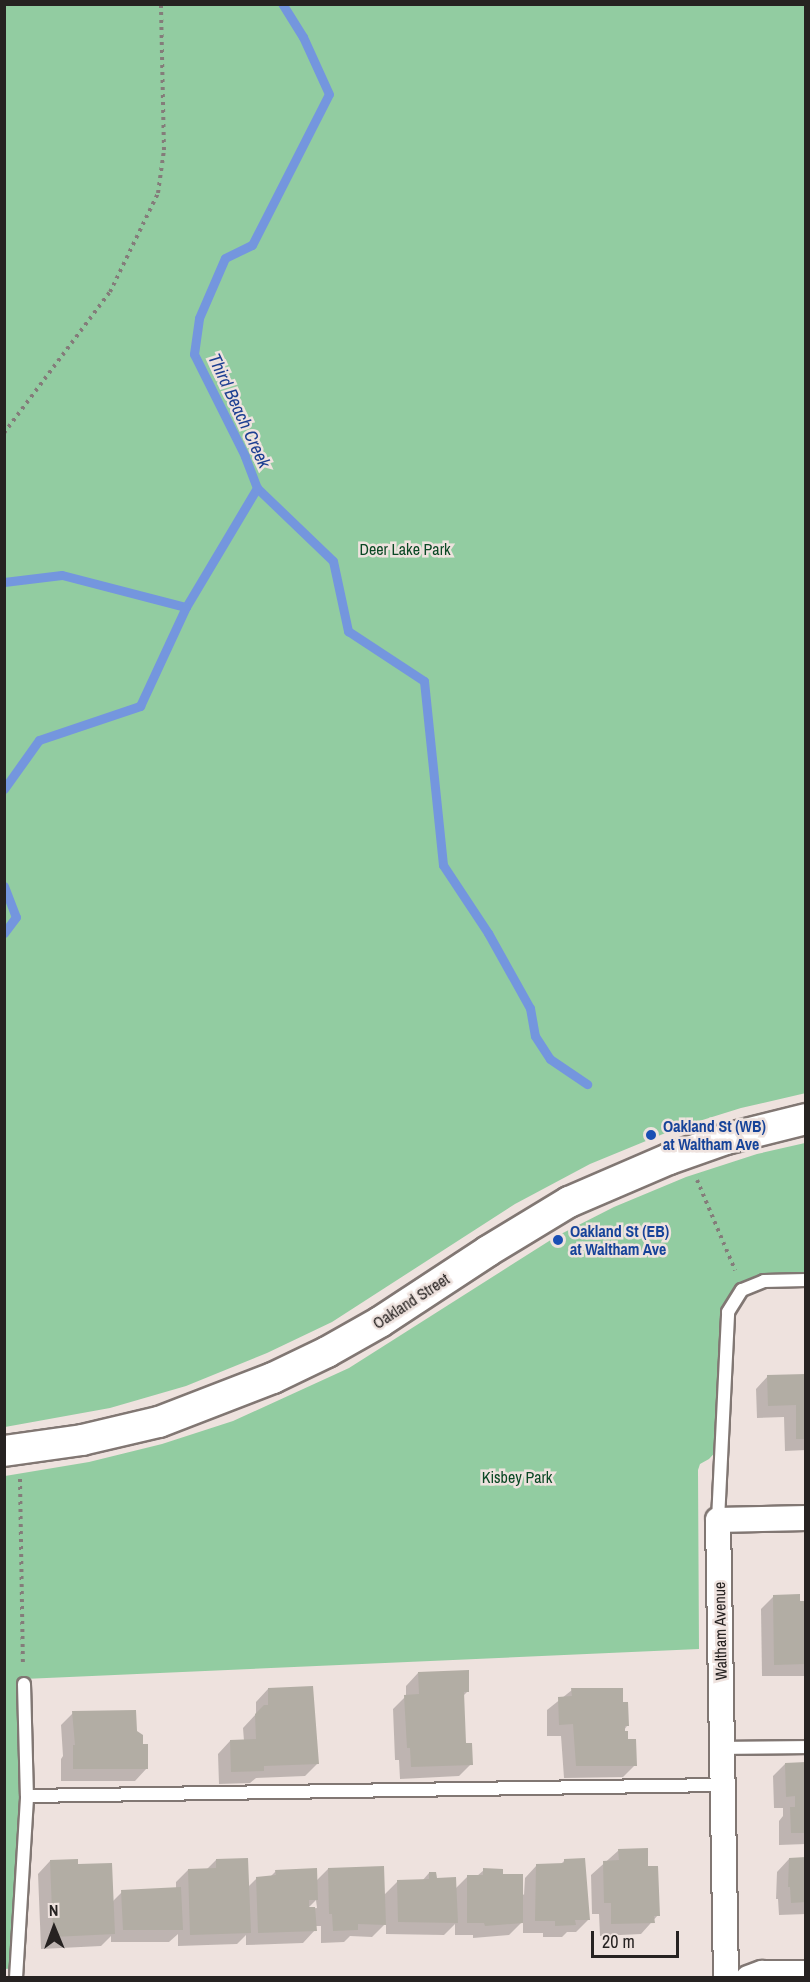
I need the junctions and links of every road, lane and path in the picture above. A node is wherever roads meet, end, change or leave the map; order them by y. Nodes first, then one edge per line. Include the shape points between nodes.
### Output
1 (161, 4) edge
2 (4, 433) edge
3 (806, 1119) edge
4 (695, 1177) dead end
5 (726, 1247) dead end
6 (806, 1280) edge
7 (4, 1451) edge
8 (20, 1478) dead end
9 (806, 1518) edge
10 (718, 1520) junction
11 (22, 1645) dead end
12 (24, 1684) dead end
13 (806, 1747) edge
14 (722, 1748) junction
15 (723, 1785) junction
16 (27, 1796) junction
17 (806, 1973) edge
18 (16, 1977) edge
19 (726, 1977) edge
20 (748, 1977) edge

1 - 2 path via 164,150 158,193 110,292
3 - 7 street, Oakland Street via 726,1139 569,1202 380,1322 273,1378 159,1422 82,1440
4 - 5 path
6 - 10 lane, Waltham Avenue via 764,1281 742,1290 728,1312
8 - 11 path
9 - 10 street
10 - 14 street, Waltham Avenue
12 - 16 lane
13 - 14 lane
14 - 15 street, Waltham Avenue
15 - 16 lane
15 - 19 street, Waltham Avenue
16 - 18 lane
17 - 20 street via 762,1973

